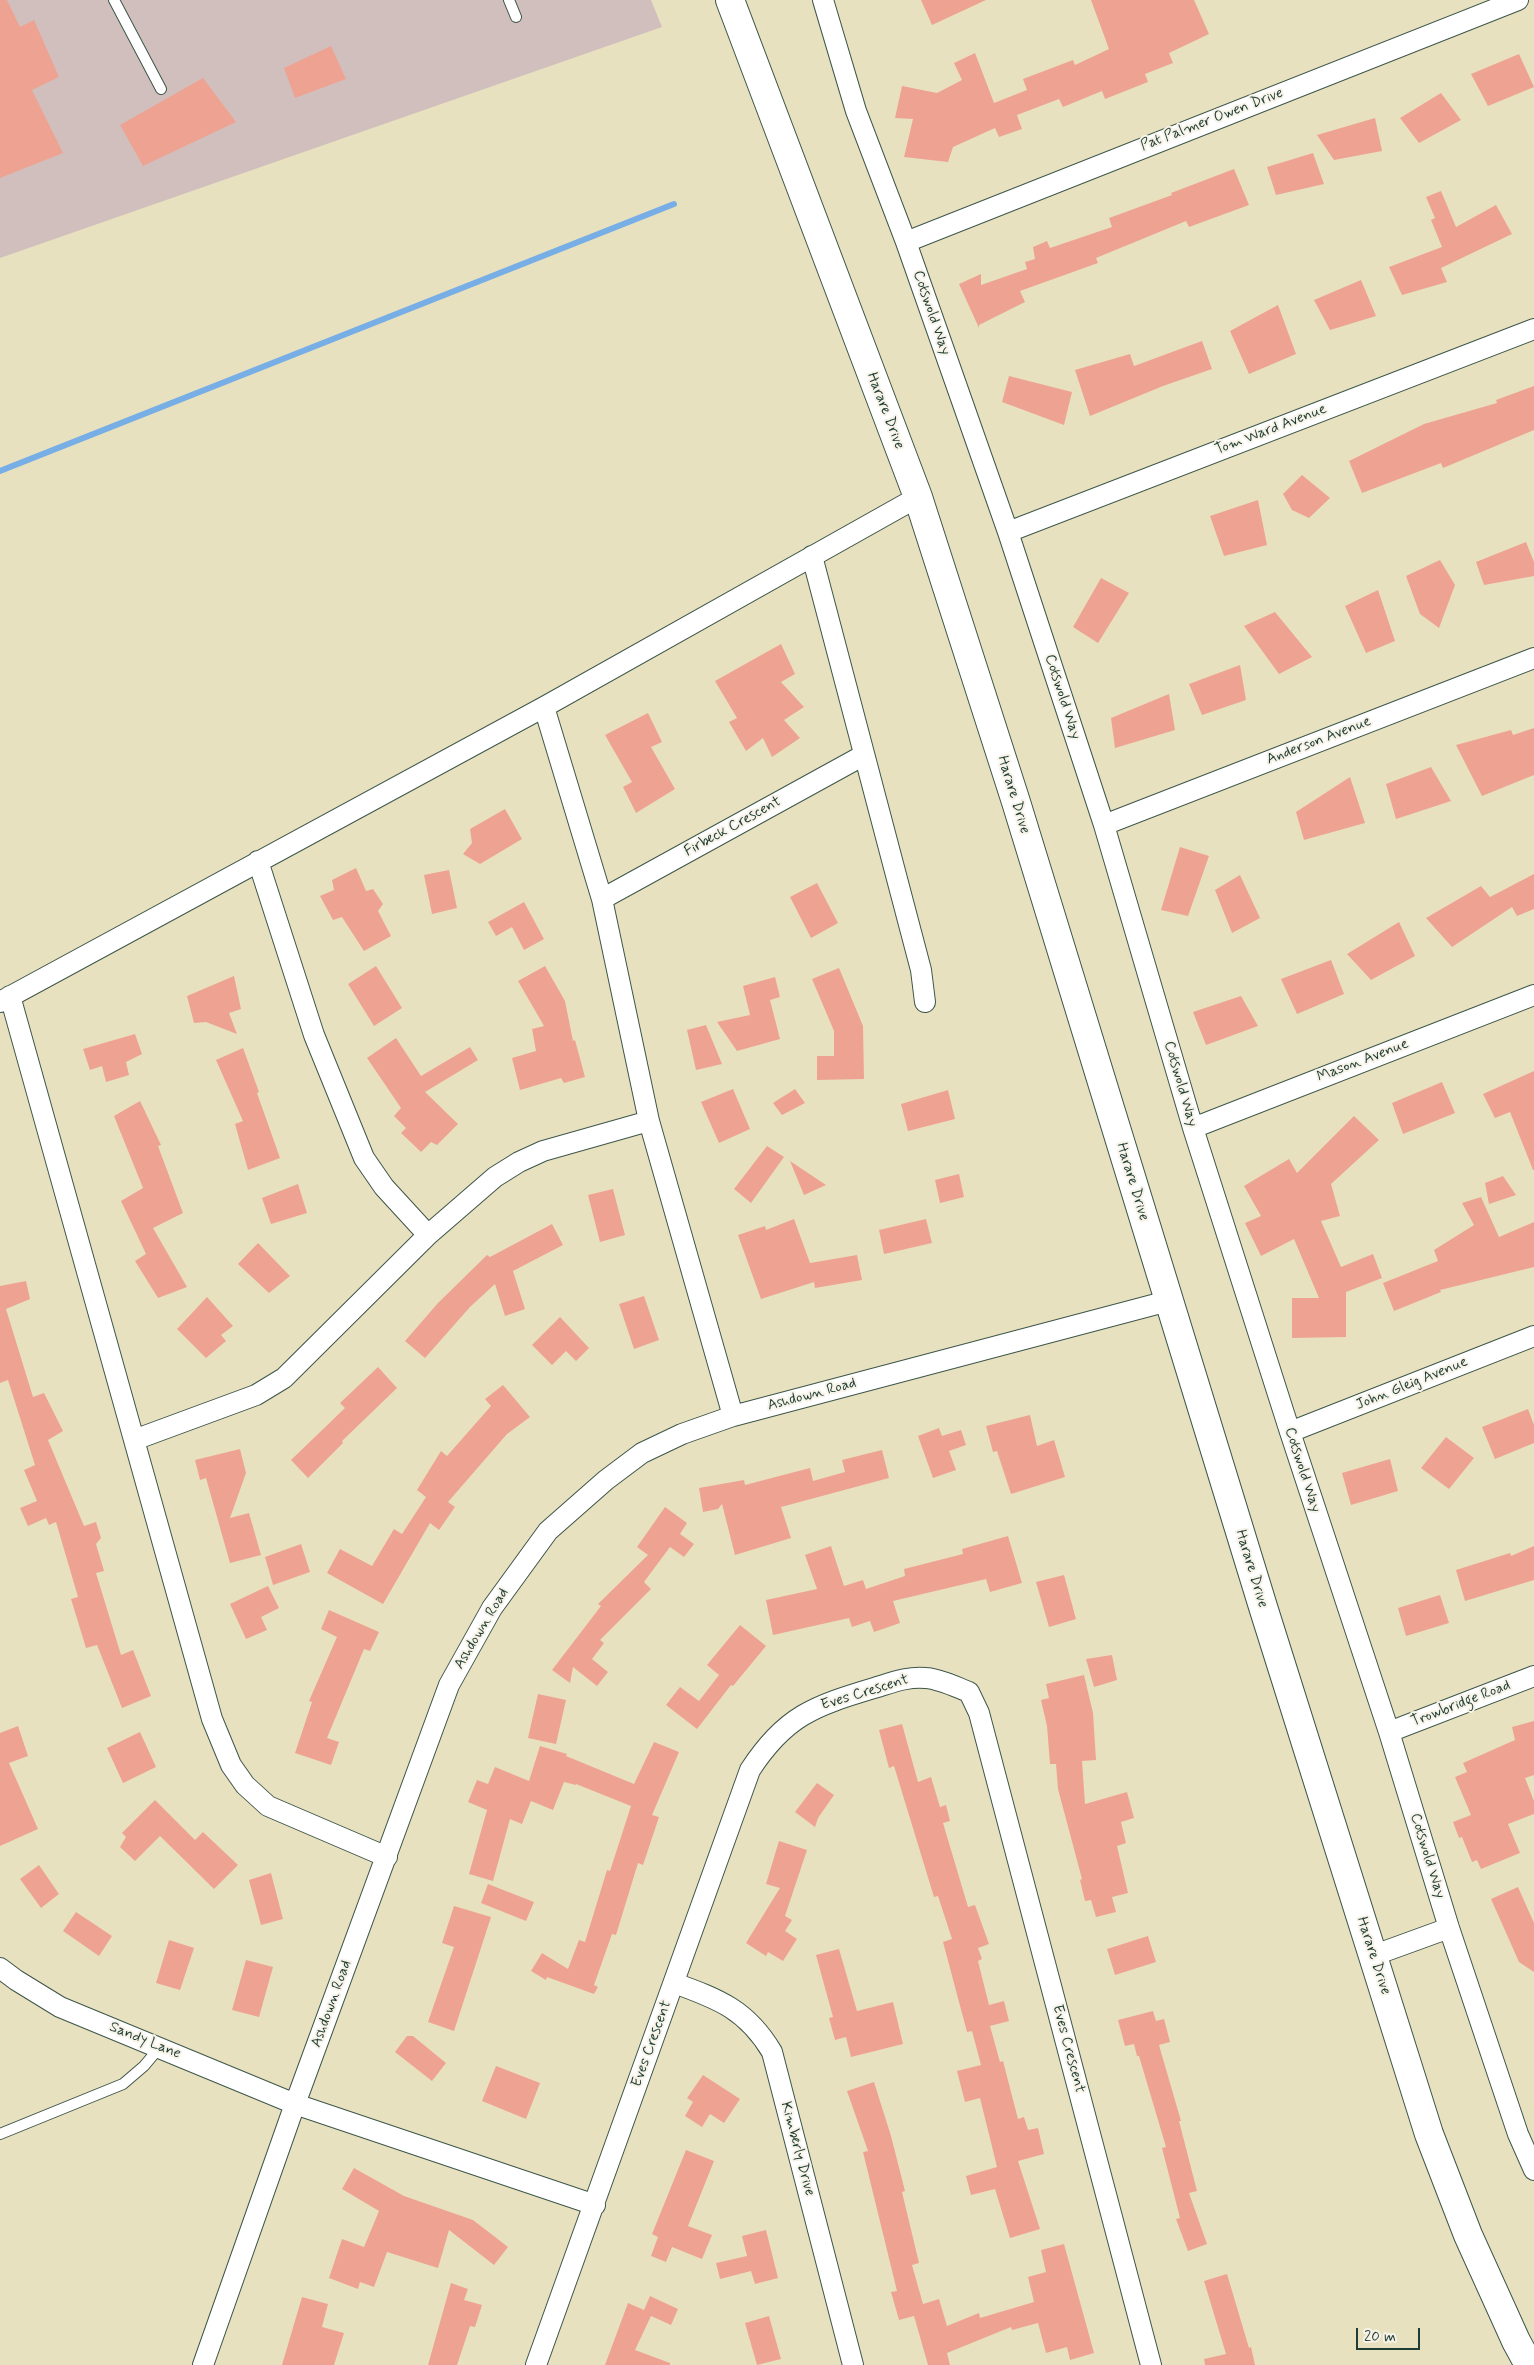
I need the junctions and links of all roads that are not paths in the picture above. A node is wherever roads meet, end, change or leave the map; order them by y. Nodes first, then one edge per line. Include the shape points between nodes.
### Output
1 (114, 0) edge
2 (509, 0) edge
3 (730, 0) edge
4 (823, 0) edge
5 (1518, 0) edge
6 (516, 17) dead end
7 (161, 89) dead end
8 (906, 242) junction
9 (1534, 328) edge
10 (918, 498) junction
11 (1008, 532) junction
12 (812, 556) junction
13 (1534, 658) edge
14 (544, 707) junction
15 (864, 755) junction
16 (1104, 825) junction
17 (258, 861) junction
18 (602, 899) junction
19 (1534, 995) edge
20 (5, 999) edge
21 (925, 1002) dead end
22 (648, 1121) junction
23 (1193, 1128) junction
24 (428, 1235) junction
25 (1168, 1300) junction
26 (1534, 1336) edge
27 (733, 1416) junction
28 (1290, 1432) junction
29 (134, 1440) junction
30 (1534, 1676) edge
31 (1389, 1732) junction
32 (387, 1857) junction
33 (1449, 1928) junction
34 (1372, 1956) junction
35 (0, 1968) edge
36 (674, 1983) junction
37 (160, 2047) junction
38 (295, 2104) junction
39 (0, 2134) edge
40 (1534, 2170) edge
41 (595, 2205) junction
42 (203, 2365) edge
43 (536, 2365) edge
44 (853, 2365) edge
45 (1151, 2365) edge
46 (1529, 2365) edge

1 - 7 lane
2 - 6 lane
3 - 10 main road, Harare Drive
4 - 8 street, Cotswold Way via 856,111
5 - 8 street, Pat Palmer Owen Drive
8 - 11 street, Cotswold Way
9 - 11 street, Tom Ward Avenue
10 - 12 street
10 - 25 main road, Harare Drive via 1016,802
11 - 16 street, Cotswold Way
12 - 14 street
12 - 15 street
13 - 16 street, Anderson Avenue
14 - 17 street
14 - 18 street
15 - 18 street, Firbeck Crescent
15 - 21 street via 921,970
16 - 23 street, Cotswold Way
17 - 20 street
17 - 24 street via 314,1035 364,1158 384,1187
18 - 22 street
19 - 23 street, Mason Avenue
20 - 29 street
22 - 24 street via 543,1151 519,1162 495,1178
22 - 27 street
23 - 28 street, Cotswold Way
24 - 29 street via 284,1378 256,1395
25 - 27 street, Ashdown Road
25 - 34 main road, Harare Drive
26 - 28 street, John Gleig Avenue
27 - 32 street, Ashdown Road via 682,1434 642,1454 606,1480 548,1531 492,1608 449,1685
28 - 31 street, Cotswold Way
29 - 32 street via 212,1719 231,1765 244,1785 268,1806
30 - 31 street, Trowbridge Road
31 - 33 street, Cotswold Way
32 - 38 street, Ashdown Road
33 - 34 street
33 - 40 street, Cotswold Way via 1518,2134
34 - 46 main road, Harare Drive via 1429,2134 1468,2235
35 - 37 street, Sandy Lane via 60,2007
36 - 41 street, Eves Crescent
36 - 44 street, Kimberly Drive via 711,1996 744,2018 759,2031 772,2052
36 - 45 street, Eves Crescent via 750,1770 781,1730 823,1703 908,1678 927,1678 969,1692 982,1722
37 - 38 street, Sandy Lane
37 - 39 lane via 123,2084
38 - 41 street, Sandy Lane
38 - 42 street, Ashdown Road
41 - 43 street, Eves Crescent

